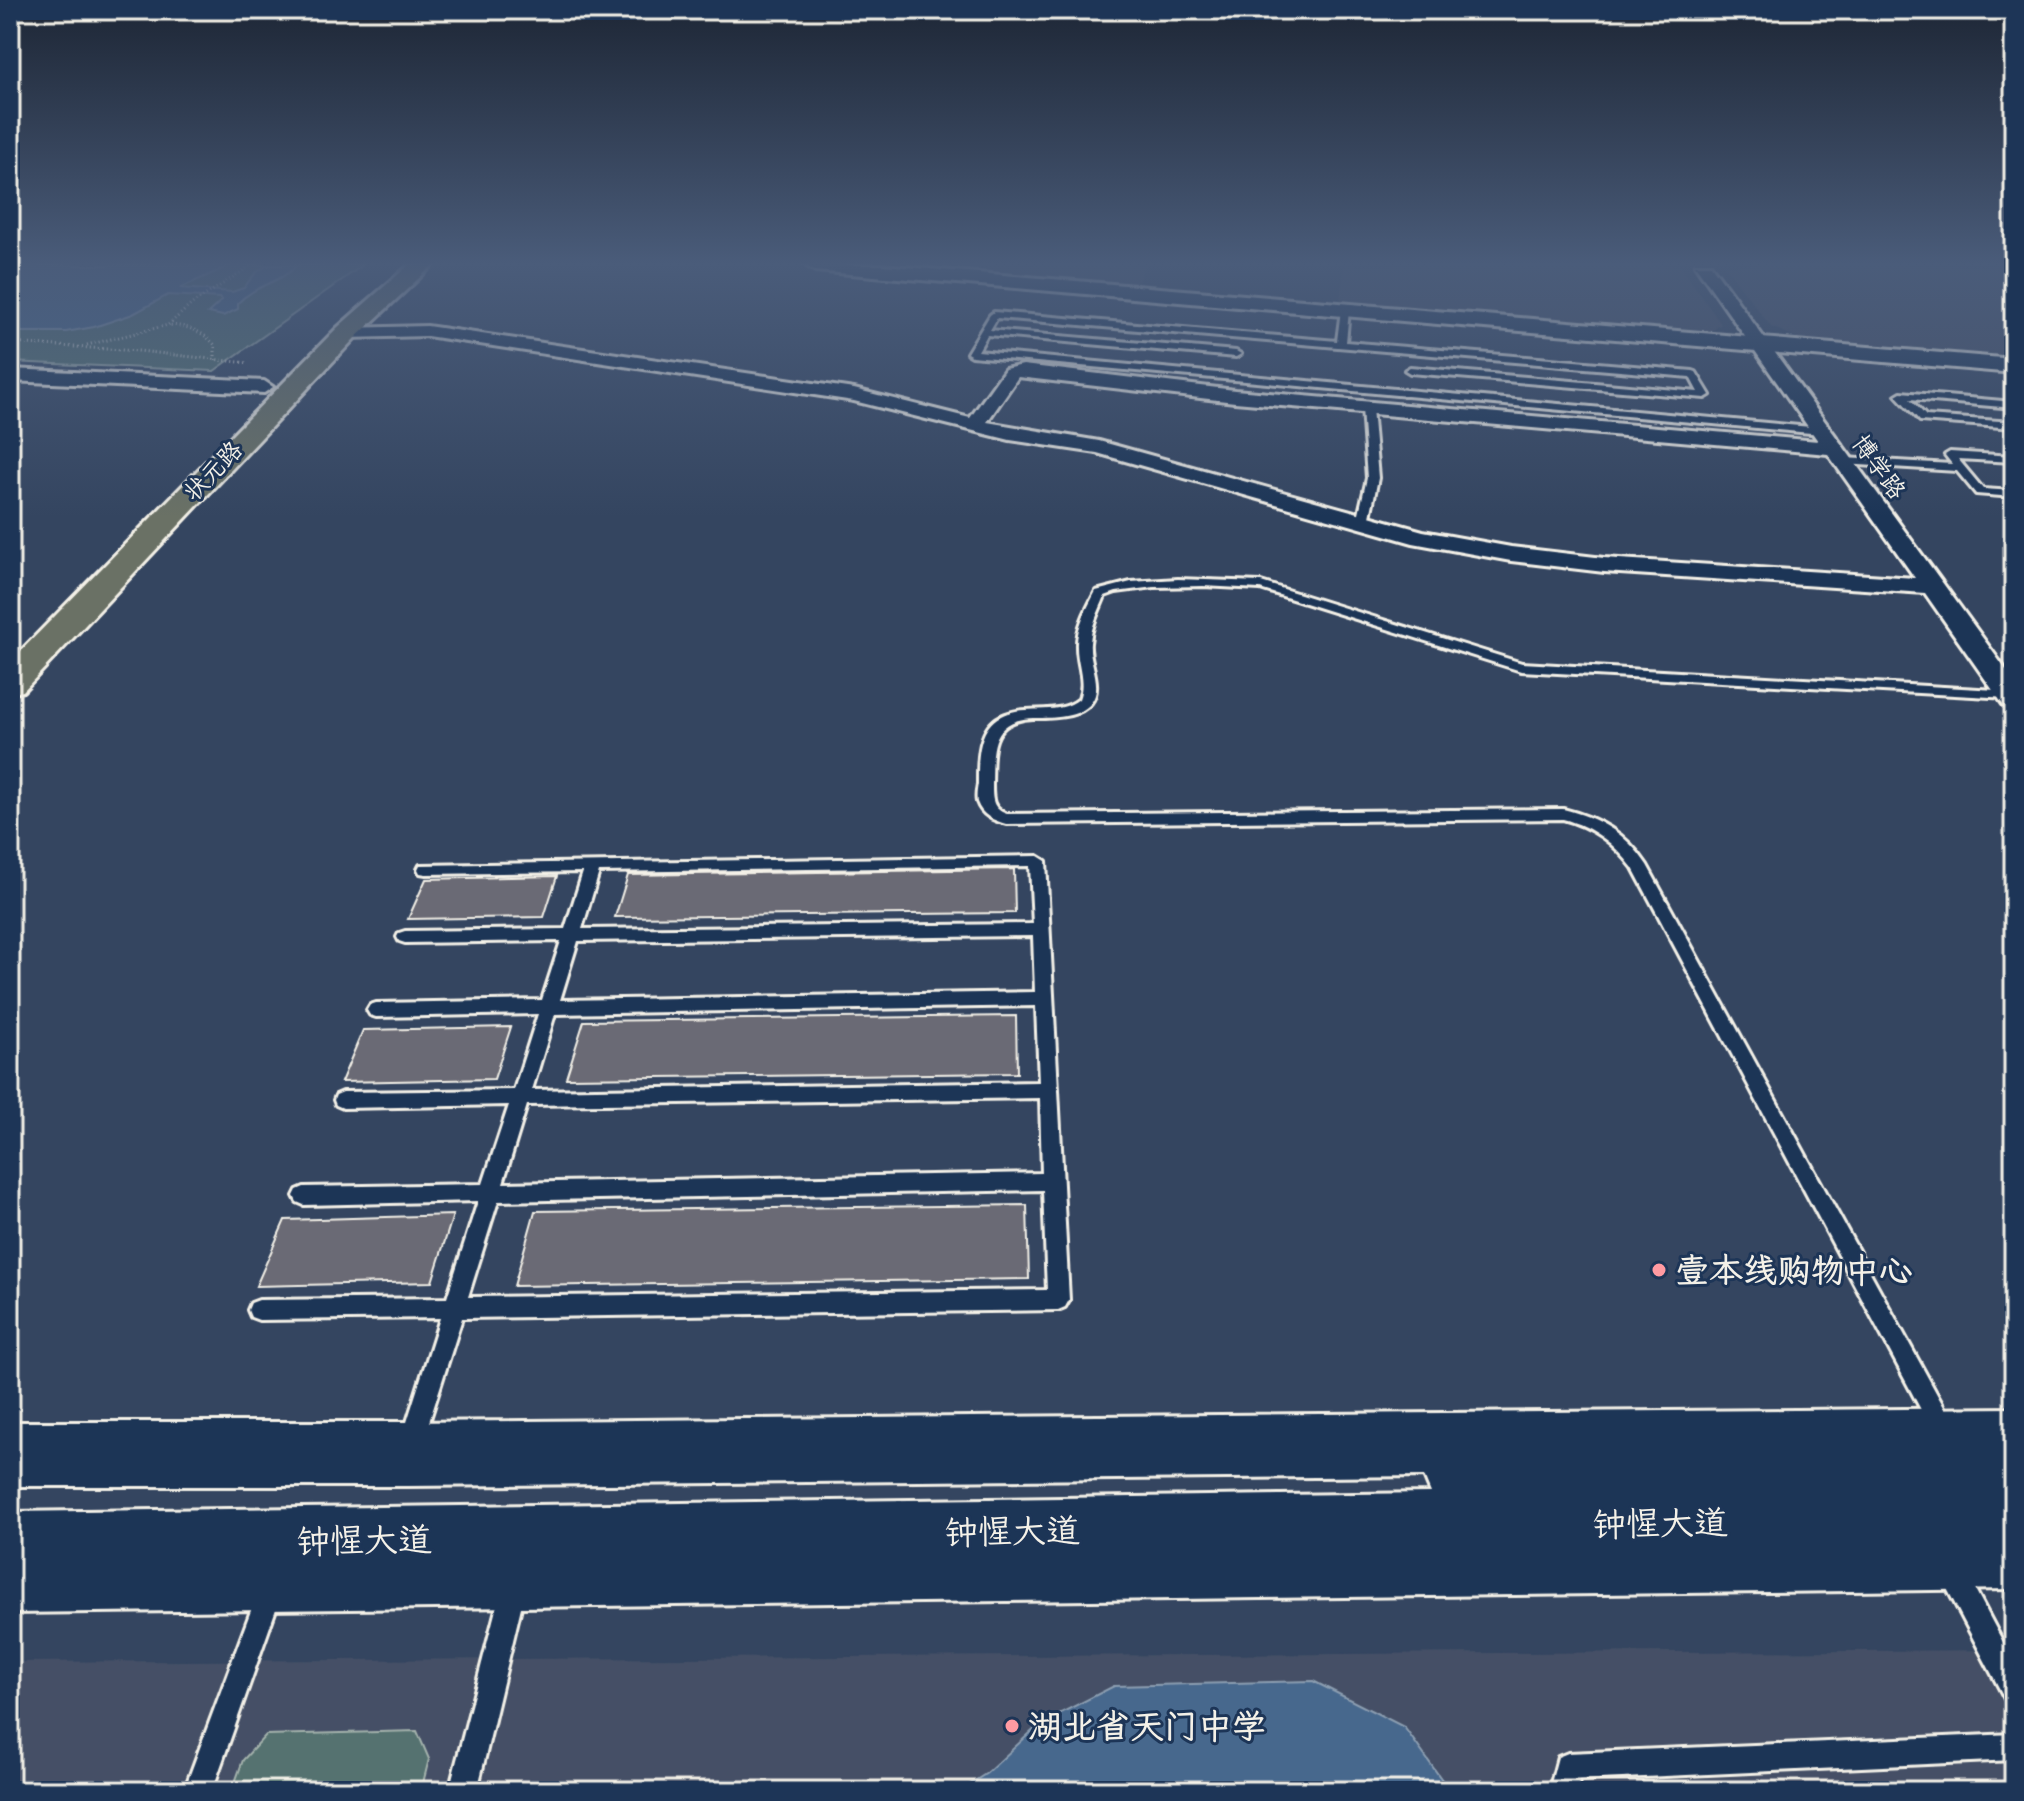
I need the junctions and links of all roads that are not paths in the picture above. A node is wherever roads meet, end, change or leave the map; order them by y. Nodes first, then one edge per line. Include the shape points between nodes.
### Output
1 (303, 349) edge
2 (331, 349) edge
3 (554, 349) edge
4 (974, 349) edge
5 (1105, 349) edge
6 (1178, 349) edge
7 (1237, 349) edge
8 (1400, 349) edge
9 (1763, 349) edge
10 (1809, 349) edge
11 (1411, 350) junction
12 (1236, 354) junction
13 (1547, 362) junction
14 (1098, 365) junction
15 (2014, 366) edge
16 (1410, 370) junction
17 (10, 375) edge
18 (1230, 377) junction
19 (1551, 382) junction
20 (264, 387) junction
21 (1410, 393) junction
22 (2014, 405) edge
23 (1557, 407) junction
24 (1367, 408) junction
25 (976, 424) junction
26 (2014, 425) edge
27 (1833, 447) junction
28 (2014, 459) edge
29 (1961, 468) junction
30 (2014, 494) edge
31 (1363, 522) junction
32 (1932, 586) junction
33 (10, 646) edge
34 (2001, 666) edge
35 (10, 683) edge
36 (2012, 697) edge
37 (593, 867) junction
38 (426, 869) dead end
39 (1041, 930) junction
40 (572, 935) junction
41 (405, 937) dead end
42 (1044, 999) junction
43 (550, 1005) junction
44 (376, 1010) dead end
45 (1048, 1090) junction
46 (521, 1097) junction
47 (343, 1100) dead end
48 (1052, 1181) junction
49 (490, 1193) junction
50 (304, 1196) dead end
51 (454, 1308) junction
52 (259, 1310) dead end
53 (2014, 1439) edge
54 (1949, 1440) junction
55 (10, 1454) edge
56 (404, 1467) junction
57 (2014, 1470) edge
58 (10, 1483) edge
59 (2014, 1518) edge
60 (1934, 1538) junction
61 (10, 1545) edge
62 (2014, 1555) edge
63 (521, 1557) junction
64 (282, 1559) junction
65 (10, 1579) edge
66 (2014, 1690) edge
67 (2014, 1747) edge
68 (198, 1791) edge
69 (463, 1791) edge
70 (1563, 1791) edge

1 - 20 main road, 状元路
2 - 35 main road, 状元路
3 - 25 street via 854,395
4 - 14 lane via 972,353
5 - 14 lane
6 - 12 lane
7 - 12 lane
8 - 11 lane
9 - 27 street, 博学路
10 - 15 street
11 - 13 lane
11 - 16 lane
12 - 18 lane
13 - 19 lane
13 - 19 lane via 1693,374 1705,395
14 - 18 lane
16 - 19 lane
16 - 21 lane
17 - 20 street
18 - 21 lane
19 - 23 lane
20 - 33 main road, 状元路
21 - 23 lane
22 - 26 lane via 1901,395 1923,419
23 - 27 lane
24 - 25 street via 1017,371
24 - 27 street
24 - 31 lane via 1375,471
25 - 31 street via 1099,447
27 - 29 lane
27 - 32 street, 博学路
28 - 29 lane via 1950,455
29 - 30 lane via 1980,492
31 - 32 street via 1421,538 1573,561
32 - 34 street, 博学路
34 - 36 street, 博学路
36 - 54 lane via 1521,667 1261,586 1121,586 1100,594 1086,628 1089,695 1084,703 1061,712 1015,716 997,724 989,740 984,801 987,809 1006,819 1563,814 1607,829 1639,865
37 - 38 lane
37 - 39 lane via 1038,861
37 - 40 lane
39 - 40 lane
39 - 42 lane
40 - 41 lane
40 - 43 lane
42 - 43 lane
42 - 45 lane
43 - 44 lane
43 - 46 lane
45 - 46 lane
45 - 48 lane
46 - 47 lane
46 - 49 lane
48 - 49 lane
48 - 51 lane via 1058,1300
49 - 50 lane
49 - 51 lane
51 - 52 lane
51 - 56 lane
53 - 54 main road
54 - 56 main road
55 - 56 main road
56 - 57 main road, 钟惺大道
56 - 58 main road, 钟惺大道
59 - 60 main road
60 - 62 main road
60 - 63 main road
60 - 66 lane
61 - 64 main road, 钟惺大道
63 - 64 main road
63 - 69 lane
64 - 65 main road
64 - 68 lane
67 - 70 lane via 1568,1767

